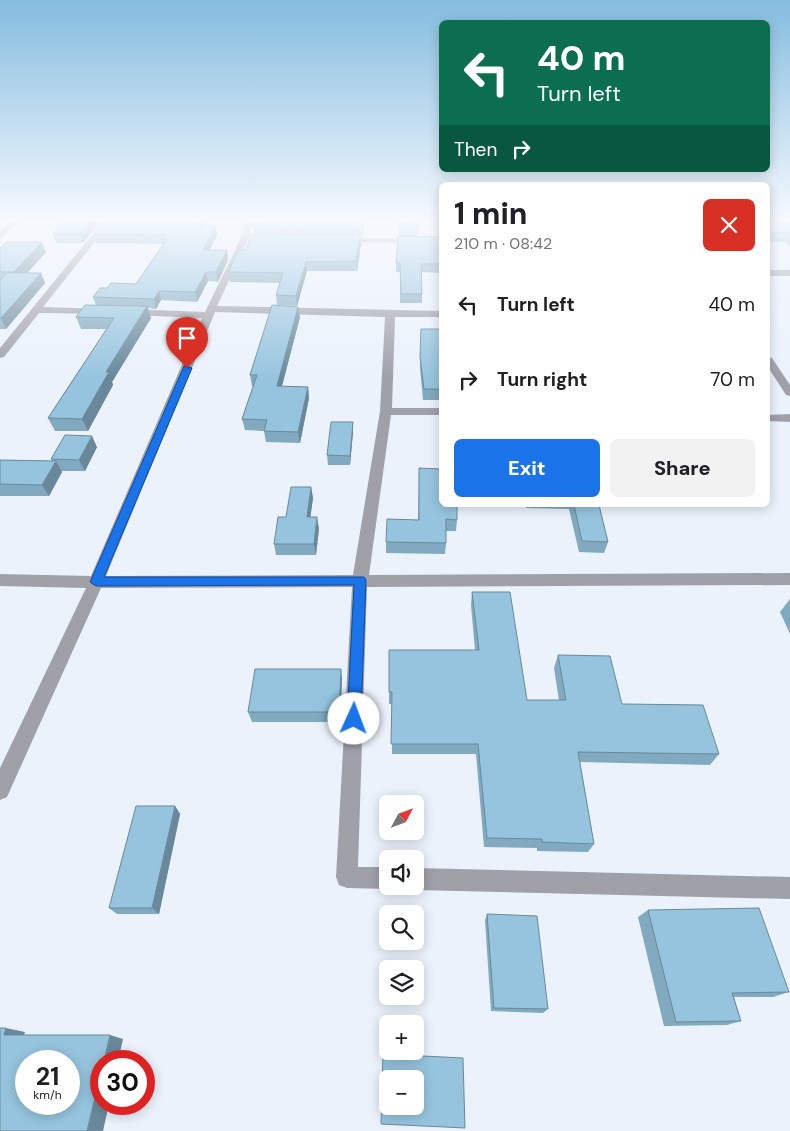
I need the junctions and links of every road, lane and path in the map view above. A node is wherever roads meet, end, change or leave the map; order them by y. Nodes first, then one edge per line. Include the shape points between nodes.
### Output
1 (67, 272) edge
2 (232, 272) edge
3 (770, 273) edge
4 (790, 273) edge
5 (36, 310) junction
6 (211, 312) junction
7 (390, 314) junction
8 (439, 314) edge
9 (0, 355) edge
10 (770, 363) edge
11 (790, 393) edge
12 (386, 411) junction
13 (439, 412) edge
14 (770, 418) edge
15 (790, 418) edge
16 (790, 579) edge
17 (0, 580) edge
18 (360, 580) junction
19 (96, 582) junction
20 (0, 790) edge
21 (379, 878) edge
22 (424, 879) edge
23 (790, 888) edge

1 - 5 street
2 - 6 street
3 - 4 street
5 - 6 street
5 - 9 street
6 - 7 street
6 - 19 street
7 - 8 street
7 - 12 street
10 - 11 street
12 - 13 street
12 - 18 street
14 - 15 street
16 - 18 street
17 - 19 street
18 - 19 street
18 - 21 street via 347,878
19 - 20 street
22 - 23 street

